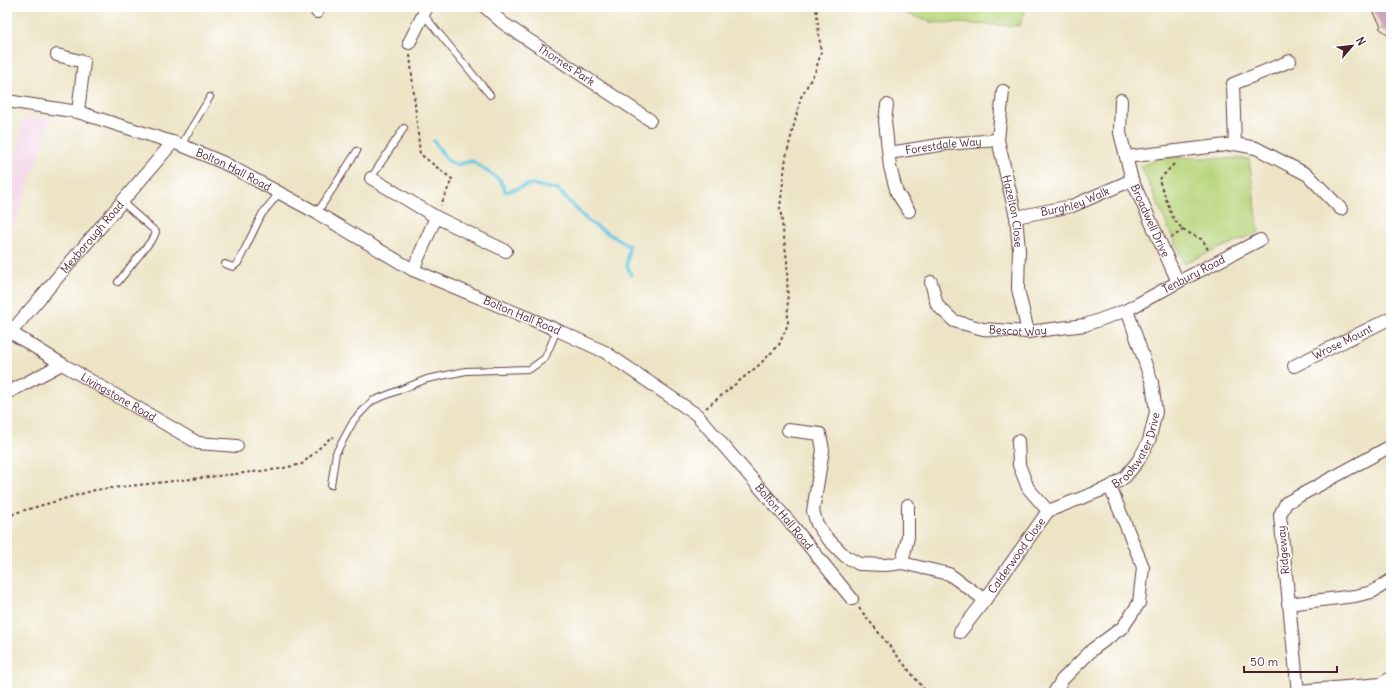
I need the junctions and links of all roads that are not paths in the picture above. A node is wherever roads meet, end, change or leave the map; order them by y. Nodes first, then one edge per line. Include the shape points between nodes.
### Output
1 (485, 7) edge
2 (425, 11) edge
3 (409, 43) road end
4 (57, 54) dead end
5 (1290, 61) dead end
6 (1003, 91) dead end
7 (490, 95) dead end
8 (210, 98) dead end
9 (1121, 100) dead end
10 (7, 101) edge
11 (887, 105) dead end
12 (78, 112) junction
13 (650, 120) dead end
14 (404, 128) dead end
15 (998, 140) junction
16 (177, 143) junction
17 (1235, 144) junction
18 (357, 151) dead end
19 (889, 153) junction
20 (1126, 157) junction
21 (371, 178) joint
22 (1132, 180) junction
23 (280, 193) junction
24 (122, 202) junction
25 (1341, 209) dead end
26 (909, 211) dead end
27 (317, 214) junction
28 (436, 217) junction
29 (1016, 217) junction
30 (1260, 240) dead end
31 (506, 251) dead end
32 (225, 264) dead end
33 (412, 270) junction
34 (118, 282) dead end
35 (931, 282) dead end
36 (1178, 282) junction
37 (1127, 310) junction
38 (1391, 318) edge
39 (557, 330) junction
40 (8, 332) edge
41 (1028, 332) junction
42 (62, 364) junction
43 (1294, 366) dead end
44 (7, 394) edge
45 (788, 430) dead end
46 (1018, 440) dead end
47 (237, 446) dead end
48 (1391, 446) edge
49 (331, 485) dead end
50 (1110, 487) junction
51 (908, 505) dead end
52 (1048, 511) junction
53 (902, 563) junction
54 (1391, 580) edge
55 (852, 600) road end
56 (985, 600) junction
57 (1288, 604) junction
58 (960, 632) dead end
59 (1391, 678) edge
60 (1298, 692) edge
61 (1054, 693) edge

1 - 13 street, Thornes Park via 503,23
2 - 3 street
2 - 7 lane
4 - 12 street via 84,62
5 - 17 street via 1233,84
6 - 15 street, Hazelton Close
8 - 16 lane
9 - 20 street, Broadwell Drive via 1120,133
10 - 12 street, Bolton Hall Road
11 - 19 street via 885,121
12 - 16 street, Bolton Hall Road
14 - 21 lane
15 - 19 street, Forestdale Way via 946,144
15 - 29 street, Hazelton Close
16 - 23 street, Bolton Hall Road via 224,162
16 - 24 street, Mexborough Road
17 - 20 street
17 - 25 street via 1256,148 1308,175
18 - 27 lane
19 - 26 street via 890,167 898,193
20 - 22 street, Broadwell Drive
21 - 28 street
22 - 29 street, Burghley Walk via 1072,206
22 - 36 street, Broadwell Drive
23 - 27 street, Bolton Hall Road
23 - 32 lane via 262,214 238,263 233,267
24 - 34 lane via 156,232
24 - 40 street, Mexborough Road
27 - 33 street, Bolton Hall Road
28 - 31 street
28 - 33 street
29 - 41 street, Hazelton Close via 1019,250 1018,289
30 - 36 street, Tenbury Road
33 - 39 street, Bolton Hall Road
35 - 41 street, Bescot Way via 937,305 954,321 983,329
36 - 37 street, Tenbury Road
37 - 41 street, Bescot Way via 1085,324
37 - 50 street, Brookwater Drive via 1152,383 1156,412 1149,440 1138,461 1126,477
38 - 43 street, Wrose Mount
39 - 49 lane via 545,358 530,369 466,371 427,379 372,401 354,420 336,453
39 - 55 street, Bolton Hall Road via 606,352 697,415 792,525
40 - 42 street, Livingstone Road
42 - 44 street
42 - 47 street, Livingstone Road via 198,443
45 - 53 street, Calderwood Close via 820,434 823,450 813,511 826,537 845,556 859,564
46 - 52 street, Calderwood Close via 1019,465 1028,488
48 - 57 street, Ridgeway via 1286,503 1280,515
50 - 52 street, Calderwood Close
50 - 61 street, Brookwater Drive via 1142,568 1139,603 1123,627 1093,649 1062,680
51 - 53 street via 908,536
52 - 56 street, Calderwood Close
53 - 56 street, Calderwood Close via 949,574
54 - 57 street via 1372,592 1355,596
56 - 58 street, Calderwood Close
57 - 60 street, Ridgeway
59 - 60 street via 1381,684

